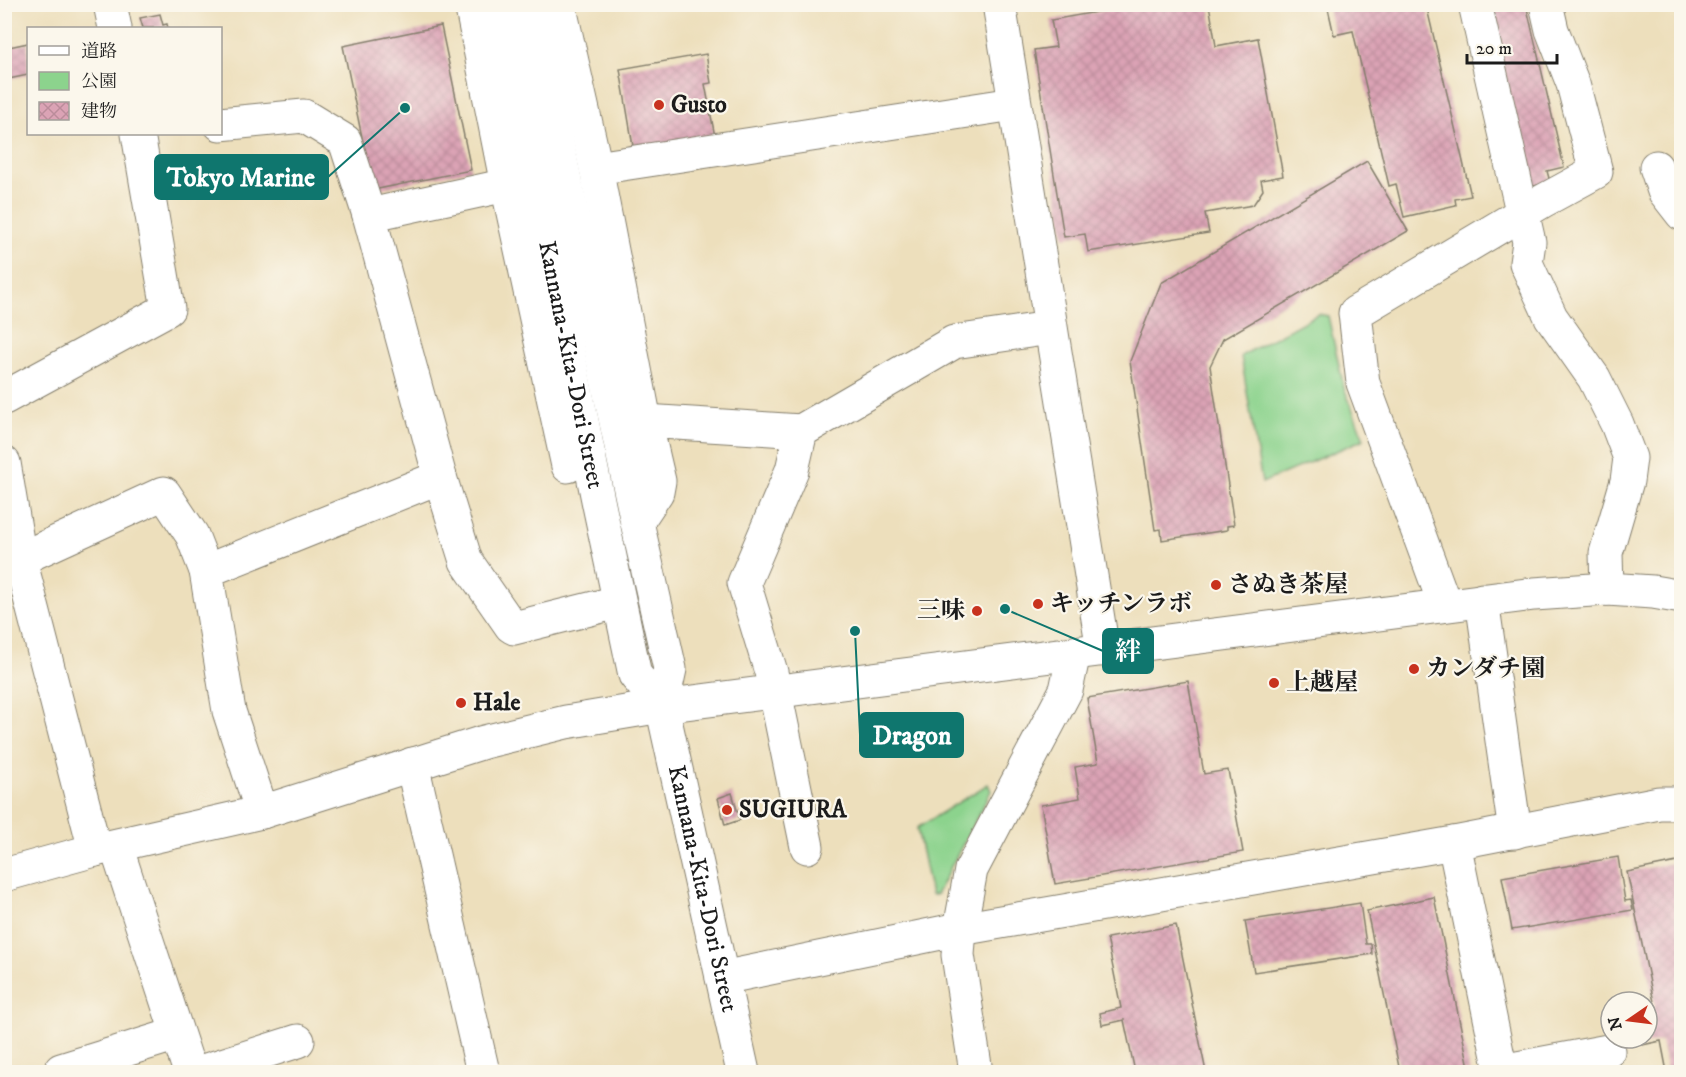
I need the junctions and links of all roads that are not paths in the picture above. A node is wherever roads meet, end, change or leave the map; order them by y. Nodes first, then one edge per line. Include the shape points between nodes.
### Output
1 (110, 4) edge
2 (999, 4) edge
3 (1475, 4) edge
4 (1546, 4) edge
5 (515, 8) edge
6 (115, 27) edge
7 (1014, 104) junction
8 (222, 124) edge
9 (138, 135) edge
10 (1656, 166) dead end
11 (596, 168) junction
12 (507, 185) junction
13 (1522, 214) junction
14 (1682, 214) edge
15 (369, 215) junction
16 (1050, 328) junction
17 (4, 398) edge
18 (645, 421) junction
19 (801, 431) junction
20 (4, 463) edge
21 (440, 477) junction
22 (637, 522) junction
23 (20, 559) junction
24 (206, 571) junction
25 (1606, 588) junction
26 (1682, 597) edge
27 (1482, 600) junction
28 (1445, 605) junction
29 (617, 611) junction
30 (1088, 651) junction
31 (776, 693) junction
32 (662, 706) junction
33 (412, 764) junction
34 (1682, 803) edge
35 (262, 812) junction
36 (1515, 831) junction
37 (1454, 843) junction
38 (807, 847) dead end
39 (106, 848) junction
40 (4, 875) edge
41 (960, 929) junction
42 (722, 978) junction
43 (177, 1034) junction
44 (297, 1041) dead end
45 (1608, 1051) dead end
46 (61, 1070) dead end
47 (190, 1072) edge
48 (200, 1072) edge
49 (483, 1072) edge
50 (743, 1072) edge
51 (976, 1072) edge

1 - 6 street
2 - 7 street
3 - 13 street
4 - 13 street via 1573,84 1596,172
5 - 11 street
5 - 12 street
5 - 22 street, Kannana-Kita-Dori Street
5 - 29 street, Kannana-Kita-Dori Street
7 - 11 street
7 - 16 street
8 - 15 street via 304,116 345,141
9 - 17 street via 168,309
10 - 14 street via 1664,191
11 - 18 street
12 - 15 street
12 - 29 street via 571,478
13 - 25 street via 1529,242 1526,263 1551,317 1594,378 1629,458 1627,481 1606,553
13 - 28 street via 1355,313 1363,383
15 - 21 street
16 - 19 street via 954,342
16 - 30 street
18 - 19 street
18 - 22 street via 659,481 657,492
19 - 31 street via 792,470 744,583
20 - 23 street
21 - 24 street
21 - 29 street via 466,561 513,628
22 - 32 street, Kannana-Kita-Dori Street via 670,669
23 - 24 street via 164,493 192,536
23 - 39 street
24 - 35 street via 229,711
25 - 26 street
25 - 27 street
27 - 28 street
27 - 36 street
28 - 30 street
29 - 32 street, Kannana-Kita-Dori Street via 635,675
30 - 31 street
30 - 41 street via 971,870
31 - 32 street
31 - 38 street
32 - 33 street via 566,722
32 - 42 street, Kannana-Kita-Dori Street
33 - 35 street
33 - 49 street
34 - 36 street via 1659,803
35 - 39 street
36 - 37 street
37 - 41 street
37 - 45 street via 1501,1071
39 - 40 street
39 - 43 street
41 - 42 street
41 - 51 street via 958,955
42 - 50 street, Kannana-Kita-Dori Street
43 - 46 street
43 - 47 street
44 - 48 street

